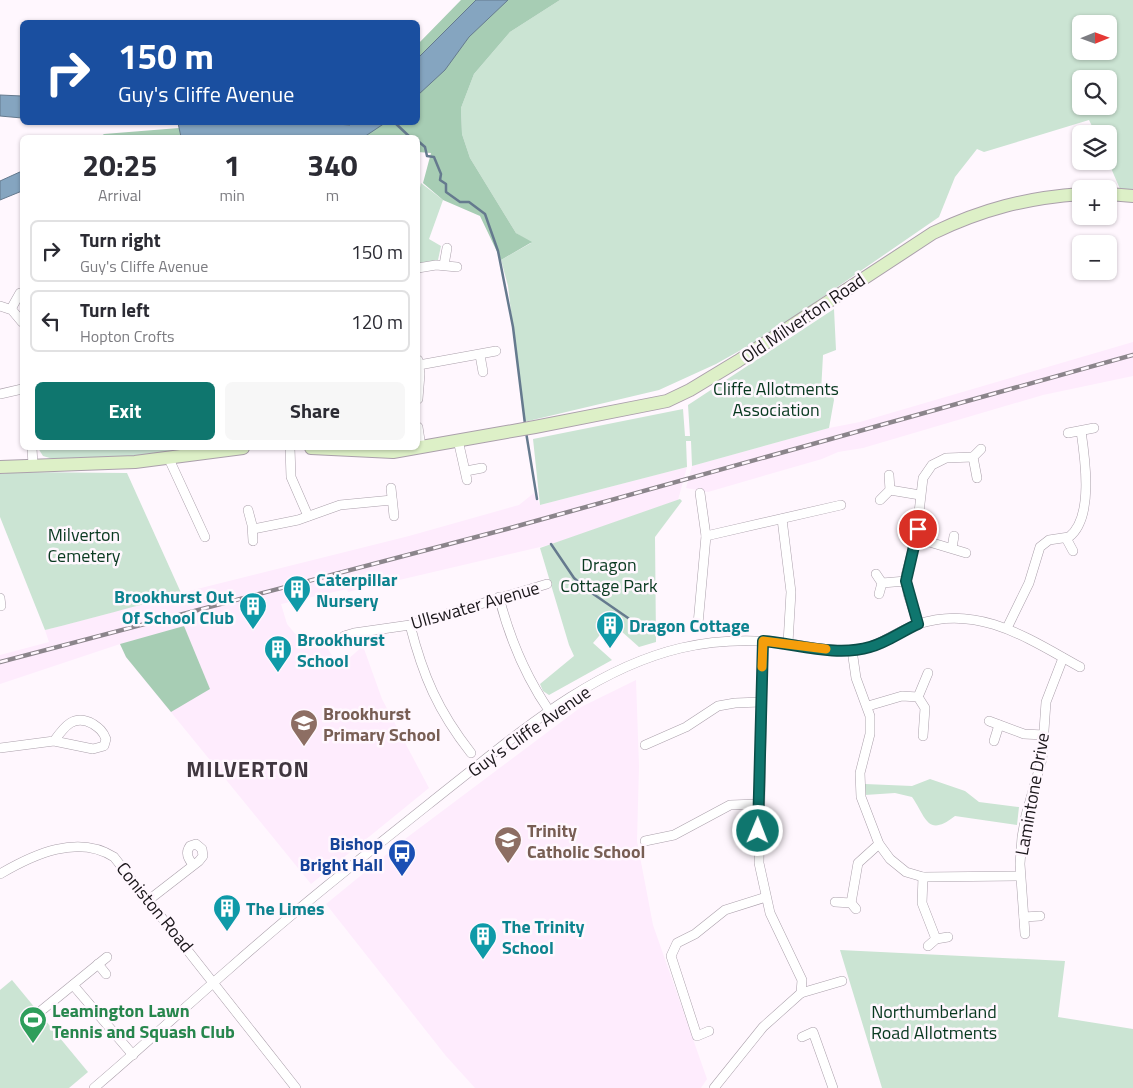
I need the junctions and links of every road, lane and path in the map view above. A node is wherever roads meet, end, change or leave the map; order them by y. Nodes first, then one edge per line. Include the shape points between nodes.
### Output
1 (1072, 195) edge
2 (1117, 195) edge
3 (1133, 196) edge
4 (447, 248) dead end
5 (444, 265) junction
6 (457, 267) dead end
7 (420, 268) edge
8 (20, 293) dead end
9 (0, 306) edge
10 (11, 308) junction
11 (20, 319) edge
12 (496, 351) dead end
13 (480, 355) junction
14 (420, 362) edge
15 (483, 372) dead end
16 (20, 389) edge
17 (0, 394) edge
18 (1094, 428) dead end
19 (1081, 431) junction
20 (1068, 432) dead end
21 (420, 440) edge
22 (458, 440) junction
23 (421, 447) joint
24 (981, 448) dead end
25 (32, 450) edge
26 (230, 450) edge
27 (290, 450) edge
28 (357, 450) edge
29 (401, 450) edge
30 (973, 457) junction
31 (169, 459) junction
32 (33, 465) junction
33 (0, 466) edge
34 (482, 468) dead end
35 (889, 475) dead end
36 (977, 478) dead end
37 (390, 488) dead end
38 (890, 490) junction
39 (700, 493) dead end
40 (920, 495) junction
41 (392, 500) junction
42 (880, 500) dead end
43 (841, 505) dead end
44 (248, 510) dead end
45 (308, 516) junction
46 (394, 516) dead end
47 (782, 519) junction
48 (253, 529) junction
49 (205, 531) dead end
50 (706, 536) junction
51 (954, 536) dead end
52 (916, 538) junction
53 (1066, 538) junction
54 (253, 541) dead end
55 (952, 548) junction
56 (1072, 551) dead end
57 (966, 554) dead end
58 (876, 574) dead end
59 (906, 581) junction
60 (882, 583) junction
61 (547, 584) dead end
62 (879, 594) dead end
63 (499, 597) junction
64 (698, 624) dead end
65 (918, 624) junction
66 (410, 625) junction
67 (1007, 628) junction
68 (344, 636) dead end
69 (763, 641) junction
70 (788, 643) junction
71 (852, 650) junction
72 (1064, 658) junction
73 (1080, 667) dead end
74 (928, 673) dead end
75 (918, 696) junction
76 (761, 702) junction
77 (868, 706) junction
78 (550, 712) junction
79 (989, 722) dead end
80 (999, 725) junction
81 (1044, 735) junction
82 (923, 736) dead end
83 (54, 741) junction
84 (994, 741) dead end
85 (646, 745) dead end
86 (0, 748) edge
87 (471, 753) dead end
88 (758, 804) junction
89 (645, 841) dead end
90 (879, 844) junction
91 (193, 865) dead end
92 (0, 874) edge
93 (1020, 876) junction
94 (922, 877) junction
95 (766, 897) junction
96 (150, 900) junction
97 (835, 902) dead end
98 (1040, 916) dead end
99 (1024, 917) junction
100 (1025, 934) dead end
101 (948, 937) dead end
102 (936, 939) junction
103 (928, 946) dead end
104 (108, 957) dead end
105 (98, 964) junction
106 (106, 974) dead end
107 (842, 981) dead end
108 (215, 982) junction
109 (73, 985) junction
110 (801, 993) junction
111 (42, 1010) dead end
112 (709, 1031) dead end
113 (802, 1036) dead end
114 (133, 1056) junction
115 (94, 1088) edge
116 (296, 1088) edge
117 (714, 1088) edge
118 (833, 1088) edge

1 - 22 street, Old Milverton Road via 1006,204 933,233 679,397 654,405
2 - 3 street
4 - 5 street
5 - 6 street
5 - 7 street
8 - 10 street
9 - 10 street
10 - 11 street
12 - 13 street
13 - 14 street
13 - 15 street
16 - 17 street
18 - 19 street
19 - 20 street
19 - 53 street via 1086,475 1083,510 1078,526
21 - 23 street
22 - 23 street, Old Milverton Road
22 - 34 street via 467,475
24 - 30 street
25 - 32 street
26 - 31 street
27 - 45 street via 291,477
28 - 29 street, Old Milverton Road
30 - 36 street
30 - 40 street via 951,457 932,466 923,478
31 - 32 street
31 - 49 street
32 - 33 street
35 - 38 street
37 - 41 street
38 - 40 street
38 - 42 street
39 - 50 street
40 - 52 street
41 - 45 street via 346,504
41 - 46 street
43 - 47 street
44 - 48 street
45 - 48 street
47 - 50 street
47 - 70 street via 791,592
48 - 54 street
50 - 64 street
51 - 55 street
52 - 55 street
52 - 59 street
53 - 56 street
53 - 67 street via 1050,540 1040,547 1029,583
55 - 57 street
58 - 60 street
59 - 60 street
59 - 65 street
60 - 62 street
61 - 63 street, Ullswater Avenue
63 - 66 street, Ullswater Avenue
63 - 78 street via 519,660
65 - 67 street, Guy's Cliffe Avenue via 962,618
65 - 71 street, Guy's Cliffe Avenue via 874,646
66 - 68 street, Ullswater Avenue
66 - 87 street via 433,696 451,728
67 - 72 street, Guy's Cliffe Avenue
69 - 70 street, Guy's Cliffe Avenue
69 - 76 street
69 - 78 street, Guy's Cliffe Avenue via 703,643 654,655 613,674
70 - 71 street, Guy's Cliffe Avenue
71 - 77 street via 856,678
72 - 73 street, Guy's Cliffe Avenue
72 - 81 street, Lamintone Drive via 1046,702
74 - 75 street
75 - 77 street via 902,696
75 - 82 street via 924,708
76 - 85 street via 718,706 686,727
76 - 88 street
77 - 90 street via 871,728 859,785 862,803
78 - 108 street, Guy's Cliffe Avenue via 361,859
79 - 80 street
80 - 81 street via 1024,734
80 - 84 street
81 - 93 street, Lamintone Drive via 1041,766 1024,824
83 - 83 street via 97,750 104,746 106,739 99,728 79,720 66,725
83 - 86 street
88 - 89 street via 730,805 674,835
88 - 95 street via 758,854
90 - 94 street via 896,866
90 - 97 street via 858,863 853,906
91 - 96 street
92 - 96 street, Coniston Road via 47,853 72,847 96,847 114,857
93 - 94 street
93 - 99 street, Lamintone Drive
94 - 102 street via 922,903
95 - 110 street via 777,929 802,980
95 - 112 street via 725,910 695,934 677,942 672,952 697,1036
96 - 108 street, Coniston Road
98 - 99 street
99 - 100 street, Lamintone Drive
101 - 102 street
102 - 103 street
104 - 105 street
105 - 106 street
105 - 109 street
107 - 110 street
108 - 114 street, Guy's Cliffe Avenue
108 - 116 street, Coniston Road
109 - 111 street
109 - 114 street
110 - 117 street via 763,1027
113 - 118 street via 813,1032
114 - 115 street, Guy's Cliffe Avenue

